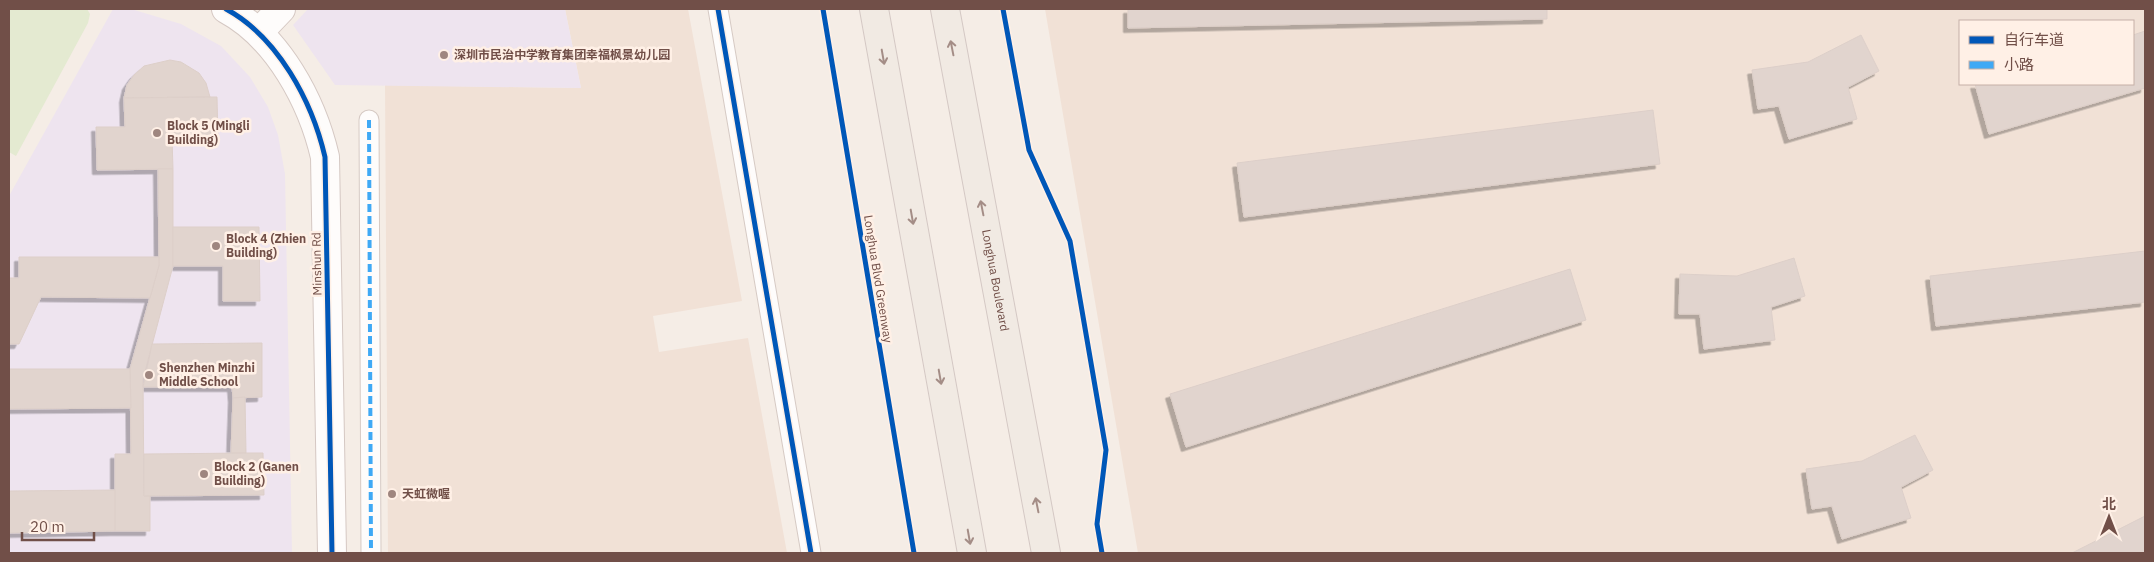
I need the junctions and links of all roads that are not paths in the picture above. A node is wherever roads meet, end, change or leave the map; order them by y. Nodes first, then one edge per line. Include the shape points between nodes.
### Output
1 (226, 9) edge
2 (281, 9) edge
3 (718, 9) edge
4 (874, 9) edge
5 (945, 9) edge
6 (259, 32) junction
7 (369, 120) dead end
8 (332, 553) edge
9 (371, 553) edge
10 (811, 553) edge
11 (972, 553) edge
12 (1046, 553) edge

1 - 6 street, Minshun Rd
2 - 6 street
3 - 10 street
4 -> 11 main road
12 -> 5 main road, Longhua Boulevard
6 - 8 street, Minshun Rd via 310,108 325,157
7 - 9 street

